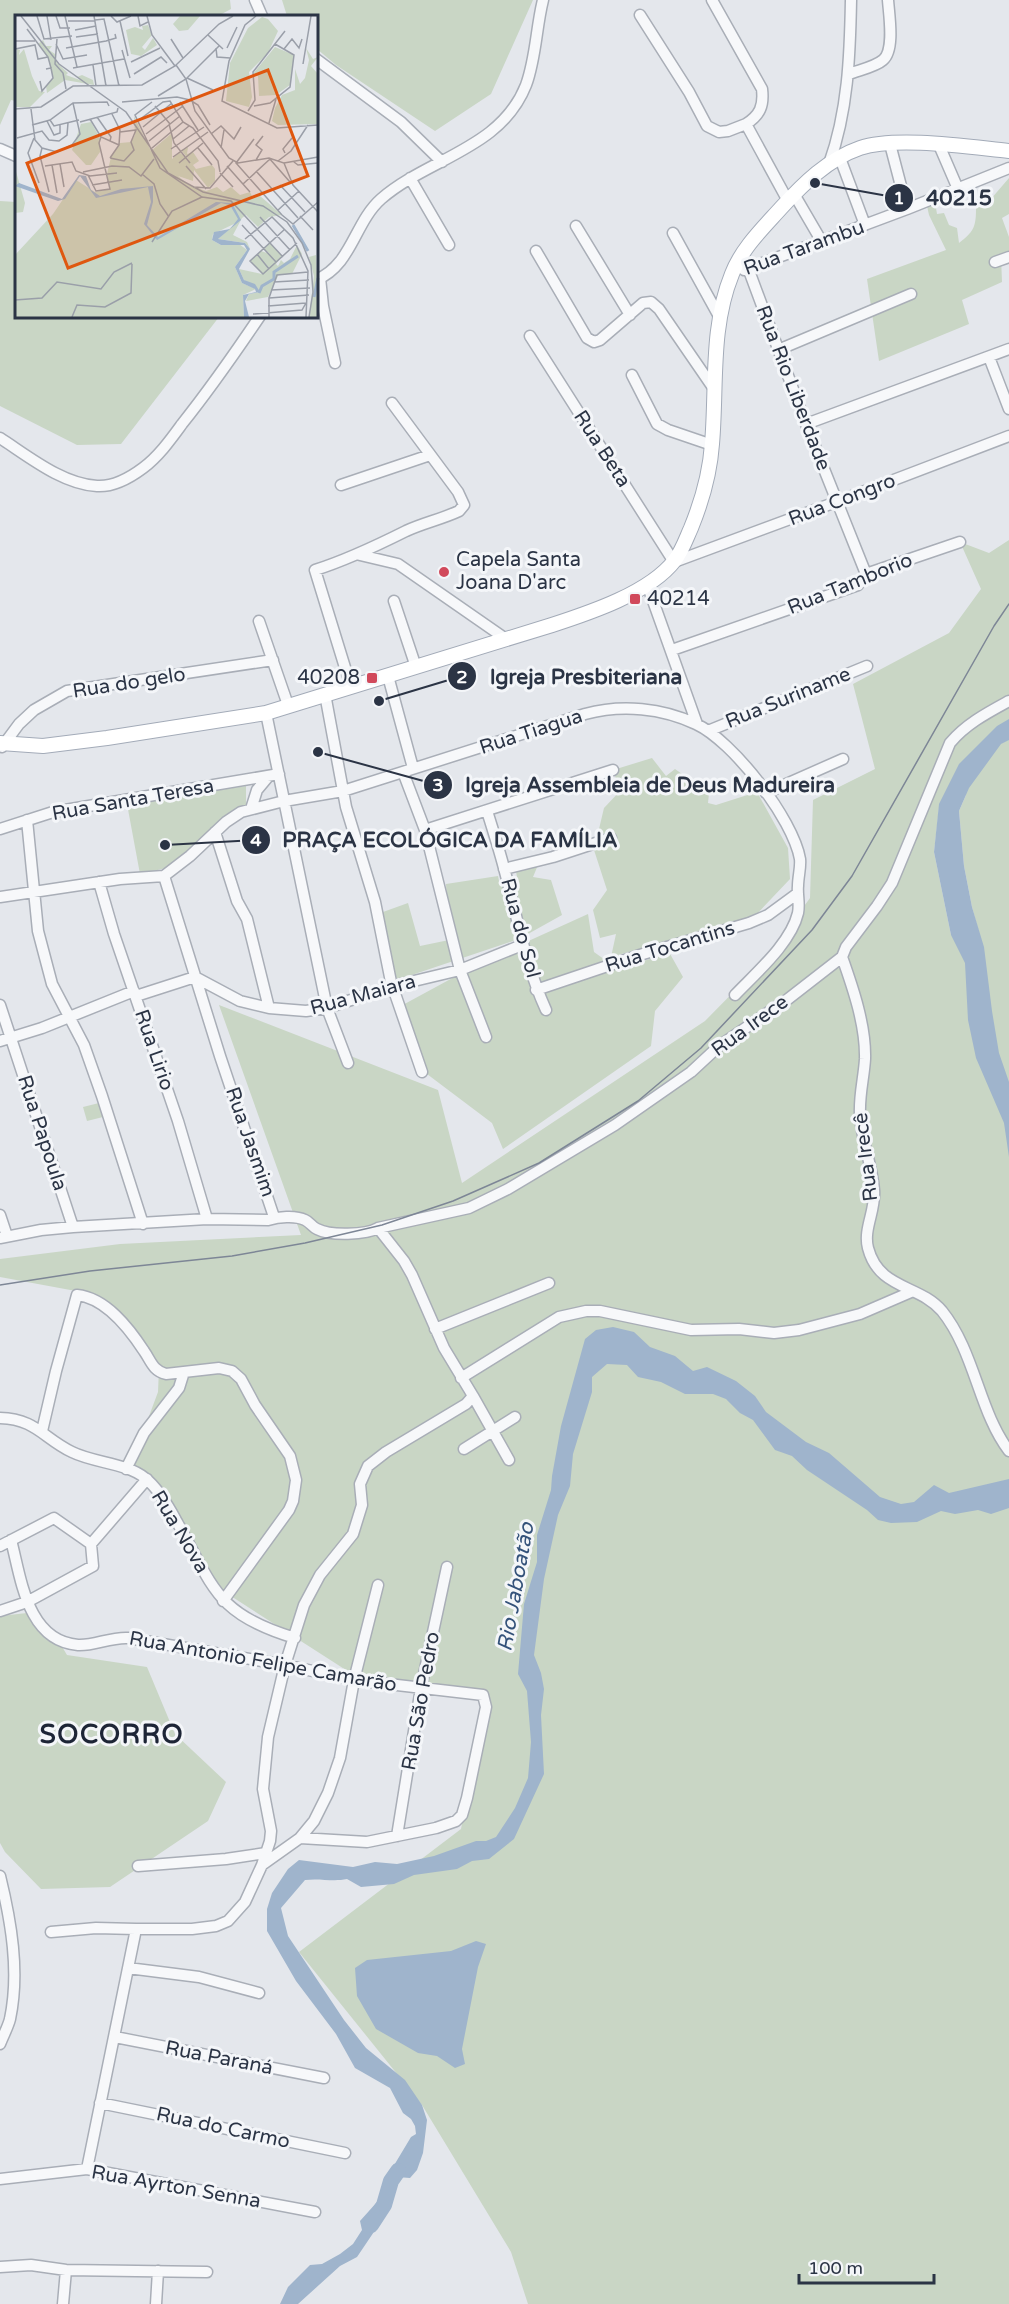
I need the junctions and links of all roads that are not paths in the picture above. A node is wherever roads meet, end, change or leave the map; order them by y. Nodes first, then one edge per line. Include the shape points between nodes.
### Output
1 (255, 0) edge
2 (543, 0) edge
3 (712, 0) edge
4 (850, 0) edge
5 (888, 0) edge
6 (262, 15) edge
7 (640, 15) dead end
8 (318, 60) edge
9 (849, 75) junction
10 (746, 124) junction
11 (890, 144) junction
12 (939, 145) junction
13 (0, 149) edge
14 (1009, 151) edge
15 (15, 156) edge
16 (834, 161) junction
17 (442, 162) junction
18 (1009, 168) edge
19 (410, 178) junction
20 (958, 189) junction
21 (791, 197) junction
22 (907, 210) junction
23 (865, 225) junction
24 (576, 226) dead end
25 (673, 232) dead end
26 (822, 242) junction
27 (449, 245) dead end
28 (536, 251) dead end
29 (1009, 257) edge
30 (994, 262) dead end
31 (748, 268) junction
32 (732, 274) junction
33 (318, 279) edge
34 (911, 294) dead end
35 (630, 315) junction
36 (259, 318) edge
37 (720, 318) junction
38 (530, 336) dead end
39 (1009, 349) edge
40 (778, 350) junction
41 (989, 357) junction
42 (335, 363) dead end
43 (632, 375) dead end
44 (714, 389) junction
45 (392, 403) dead end
46 (1009, 409) edge
47 (806, 424) junction
48 (1009, 436) edge
49 (0, 438) edge
50 (712, 445) junction
51 (430, 455) junction
52 (341, 484) dead end
53 (837, 502) junction
54 (960, 542) dead end
55 (359, 554) junction
56 (674, 562) junction
57 (866, 574) junction
58 (646, 584) junction
59 (394, 600) dead end
60 (259, 621) dead end
61 (506, 639) junction
62 (672, 650) junction
63 (273, 660) junction
64 (867, 666) dead end
65 (416, 667) junction
66 (388, 676) junction
67 (351, 687) junction
68 (325, 694) junction
69 (1009, 701) edge
70 (288, 705) junction
71 (266, 712) junction
72 (697, 724) junction
73 (708, 731) junction
74 (1, 745) edge
75 (843, 759) dead end
76 (408, 770) junction
77 (613, 770) dead end
78 (279, 774) junction
79 (267, 778) junction
80 (343, 791) junction
81 (766, 793) junction
82 (284, 801) junction
83 (251, 809) junction
84 (487, 811) junction
85 (27, 820) junction
86 (0, 829) edge
87 (425, 830) junction
88 (215, 832) junction
89 (611, 838) dead end
90 (504, 869) junction
91 (164, 876) junction
92 (99, 882) junction
93 (35, 891) junction
94 (798, 893) junction
95 (0, 897) edge
96 (522, 945) junction
97 (842, 957) junction
98 (460, 970) junction
99 (195, 976) junction
100 (393, 986) junction
101 (536, 990) junction
102 (135, 993) junction
103 (735, 995) dead end
104 (0, 1005) edge
105 (269, 1008) junction
106 (327, 1008) junction
107 (546, 1010) dead end
108 (70, 1016) junction
109 (486, 1037) dead end
110 (5, 1040) edge
111 (348, 1063) dead end
112 (422, 1072) dead end
113 (0, 1215) edge
114 (274, 1216) junction
115 (207, 1220) junction
116 (143, 1224) junction
117 (73, 1227) junction
118 (378, 1228) junction
119 (3, 1237) edge
120 (549, 1283) dead end
121 (911, 1292) junction
122 (435, 1329) junction
123 (184, 1372) junction
124 (461, 1377) junction
125 (473, 1396) junction
126 (515, 1417) dead end
127 (0, 1418) edge
128 (491, 1430) junction
129 (42, 1431) junction
130 (464, 1449) dead end
131 (1009, 1450) edge
132 (509, 1460) dead end
133 (126, 1469) junction
134 (147, 1479) junction
135 (11, 1540) junction
136 (91, 1544) junction
137 (0, 1546) edge
138 (447, 1568) dead end
139 (378, 1585) dead end
140 (223, 1600) junction
141 (27, 1602) junction
142 (0, 1611) edge
143 (295, 1638) junction
144 (285, 1665) junction
145 (354, 1680) junction
146 (422, 1688) junction
147 (397, 1836) junction
148 (300, 1838) junction
149 (266, 1853) junction
150 (262, 1865) junction
151 (138, 1866) dead end
152 (0, 1876) edge
153 (136, 1929) junction
154 (51, 1932) dead end
155 (128, 1968) junction
156 (259, 1993) dead end
157 (115, 2037) junction
158 (0, 2044) edge
159 (324, 2078) dead end
160 (100, 2103) junction
161 (345, 2153) dead end
162 (87, 2169) junction
163 (0, 2179) edge
164 (315, 2212) dead end
165 (0, 2267) edge
166 (66, 2270) junction
167 (158, 2271) junction
168 (207, 2272) dead end
169 (63, 2304) edge
170 (156, 2304) edge

1 - 6 street
2 - 17 street via 534,57 513,111 471,146
3 - 10 street via 762,89 761,109
4 - 9 street
5 - 9 street via 889,52 881,62
7 - 10 street via 707,126 719,132
8 - 17 street via 401,122
9 - 16 street
10 - 21 street
11 - 12 main road
11 - 16 main road via 857,149
11 - 22 street
12 - 14 main road
12 - 20 street
13 - 15 street
16 - 21 main road
16 - 23 street
17 - 19 street
18 - 20 street, Rua Tarambu
19 - 27 street
19 - 33 street via 380,200 346,254 328,275
20 - 22 street, Rua Tarambu
21 - 26 street
21 - 32 main road via 750,243
22 - 23 street, Rua Tarambu
23 - 26 street, Rua Tarambu
24 - 35 street
25 - 37 street
26 - 31 street, Rua Tarambu
28 - 35 street via 586,338 600,340
29 - 30 street
31 - 32 street, Rua Tarambu
31 - 40 street, Rua Rio Liberdade
32 - 37 main road
33 - 42 street
34 - 40 street
35 - 44 street via 643,303 651,302 659,309
36 - 49 street via 165,445 126,479 104,485 82,483 48,469
37 - 44 main road
38 - 56 street, Rua Beta
39 - 41 street
40 - 47 street, Rua Rio Liberdade
41 - 46 street
41 - 47 street
43 - 50 street via 657,424
44 - 50 main road
45 - 51 street
47 - 53 street, Rua Rio Liberdade
48 - 53 street, Rua Congro
50 - 56 main road via 708,478
51 - 52 street
51 - 55 street via 464,505 459,511
53 - 56 street, Rua Congro
53 - 57 street, Rua Rio Liberdade
54 - 57 street, Rua Tamborio
55 - 61 street via 398,564
55 - 67 street via 315,570
56 - 58 main road
57 - 62 street, Rua Tamborio via 858,585
58 - 61 main road via 584,615
58 - 62 street
59 - 65 street
60 - 63 street
61 - 65 main road
62 - 72 street
63 - 70 street
63 - 74 street, Rua do gelo via 67,691 34,710
64 - 73 street, Rua Suriname
65 - 66 main road
66 - 67 main road
66 - 76 street
67 - 68 main road
68 - 70 main road
68 - 80 street
69 - 97 street, Rua Irece via 973,722 950,743 892,883
70 - 71 main road
71 - 74 main road via 50,746
71 - 78 street
72 - 73 street
72 - 76 street, Rua Tiagua via 663,713 610,708
73 - 81 street via 749,770
75 - 81 street
76 - 80 street, Rua Tiagua
76 - 87 street
77 - 84 street
78 - 79 street
78 - 82 street
79 - 83 street via 257,790
79 - 85 street, Rua Santa Teresa via 135,797
80 - 82 street, Rua Tiagua
80 - 100 street via 375,902
81 - 94 street via 800,859
82 - 83 street, Rua Tiagua
82 - 106 street
83 - 88 street, Rua Tiagua via 231,818
84 - 87 street
84 - 90 street, Rua do Sol
85 - 86 street, Rua Santa Teresa
85 - 93 street
87 - 98 street
88 - 91 street, Rua Tiagua
88 - 105 street via 246,919
89 - 90 street
90 - 96 street, Rua do Sol
91 - 92 street
91 - 99 street, Rua Jasmim
92 - 93 street
92 - 102 street, Rua Lirio
93 - 95 street
93 - 108 street via 38,932 52,984
94 - 101 street, Rua Tocantins via 768,915 749,923
94 - 103 street via 799,911 794,924 768,962
96 - 98 street, Rua Maiara
96 - 101 street, Rua do Sol
97 - 118 street, Rua Irece via 615,1125 508,1189 470,1208
97 - 121 street, Rua Irecê via 864,1044 860,1115 874,1189 867,1247 887,1278
98 - 100 street, Rua Maiara
98 - 109 street
99 - 102 street
99 - 105 street, Rua Maiara via 240,1001
99 - 114 street, Rua Jasmim
100 - 106 street, Rua Maiara
100 - 112 street
101 - 107 street, Rua do Sol
102 - 108 street
102 - 115 street, Rua Lirio
104 - 110 street, Rua Papoula
105 - 106 street, Rua Maiara
106 - 111 street
108 - 110 street
108 - 116 street via 102,1096
110 - 117 street, Rua Papoula
113 - 119 street
114 - 115 street, Rua Jasmim via 268,1220
114 - 118 street, Rua Irece via 304,1219 326,1232 368,1234
115 - 116 street, Rua Jasmim
116 - 117 street, Rua Jasmim
117 - 119 street, Rua Jasmim
118 - 122 street via 412,1275
120 - 122 street
121 - 124 street via 860,1314 774,1333 691,1330 585,1311 559,1317
121 - 131 street, Rua Irecê via 932,1302 950,1323 973,1367 999,1437
122 - 124 street
123 - 129 street via 158,1371 110,1310 77,1294
123 - 133 street via 179,1388 144,1434
123 - 140 street via 219,1368 237,1375 284,1444 294,1468 295,1491 289,1510
124 - 125 street
125 - 128 street
125 - 143 street via 368,1467 360,1484 362,1505 353,1534 313,1585
126 - 128 street
127 - 129 street, Rua Nova via 26,1421
128 - 130 street
128 - 132 street
129 - 133 street, Rua Nova via 72,1452
133 - 134 street, Rua Nova
134 - 136 street
134 - 140 street, Rua Nova via 172,1513 204,1574
135 - 136 street via 54,1518
135 - 137 street
135 - 141 street, Rua Antonio Felipe Camarão
136 - 141 street via 93,1566
138 - 146 street, Rua São Pedro
139 - 145 street
140 - 143 street, Rua Nova via 249,1620
141 - 142 street
141 - 144 street, Rua Antonio Felipe Camarão via 40,1624 63,1642 80,1645 128,1638
143 - 144 street
144 - 145 street, Rua Antonio Felipe Camarão
144 - 149 street via 264,1762 265,1802 271,1831
145 - 146 street, Rua Antonio Felipe Camarão
145 - 148 street via 340,1758 322,1807
146 - 147 street, Rua São Pedro
146 - 147 street, Rua Antonio Felipe Camarão via 483,1695 486,1707 462,1815 448,1824
147 - 148 street via 367,1842
148 - 150 street
149 - 150 street
149 - 151 street
150 - 153 street via 245,1902 228,1922 192,1929
152 - 158 street via 9,1911 13,1978 10,2020
153 - 154 street
153 - 155 street
155 - 156 street via 199,1977
155 - 157 street
157 - 159 street, Rua Paraná
157 - 160 street
160 - 161 street, Rua do Carmo
160 - 162 street
162 - 163 street, Rua Ayrton Senna
162 - 164 street, Rua Ayrton Senna
165 - 166 street via 31,2265
166 - 167 street
166 - 169 street
167 - 168 street
167 - 170 street

